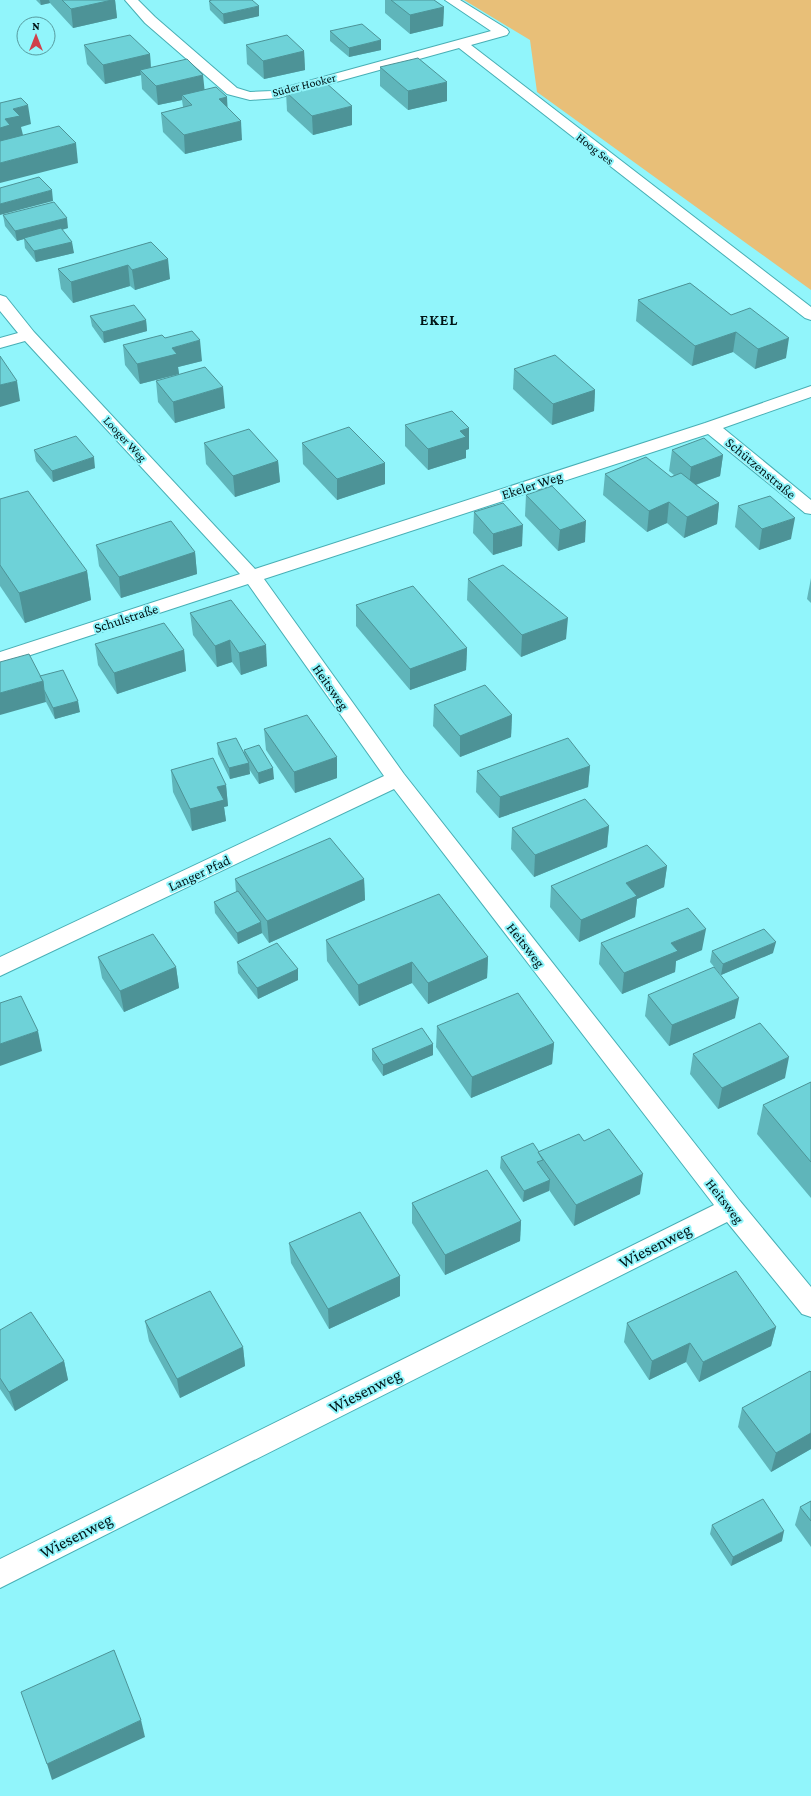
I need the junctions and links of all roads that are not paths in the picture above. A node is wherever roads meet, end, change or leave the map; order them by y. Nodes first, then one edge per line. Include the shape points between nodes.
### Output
1 (131, 0) edge
2 (451, 0) edge
3 (462, 44) junction
4 (0, 300) edge
5 (811, 315) edge
6 (28, 334) junction
7 (0, 343) edge
8 (811, 391) edge
9 (711, 427) junction
10 (811, 509) edge
11 (252, 577) junction
12 (0, 659) edge
13 (397, 779) junction
14 (0, 967) edge
15 (731, 1208) junction
16 (811, 1306) edge
17 (0, 1574) edge

1 - 3 street, Süder Hooker via 150,20 232,91 250,96 273,95
2 - 3 street via 502,32
3 - 5 street, Hoog Ses
4 - 6 street, Looger Weg
6 - 7 street
6 - 11 street, Looger Weg
8 - 9 street, Ekeler Weg
9 - 10 street, Schützenstraße
9 - 11 street, Ekeler Weg
11 - 12 street, Schulstraße
11 - 13 street, Heitsweg
13 - 14 street, Langer Pfad
13 - 15 street, Heitsweg
15 - 16 street, Heitsweg
15 - 17 street, Wiesenweg

